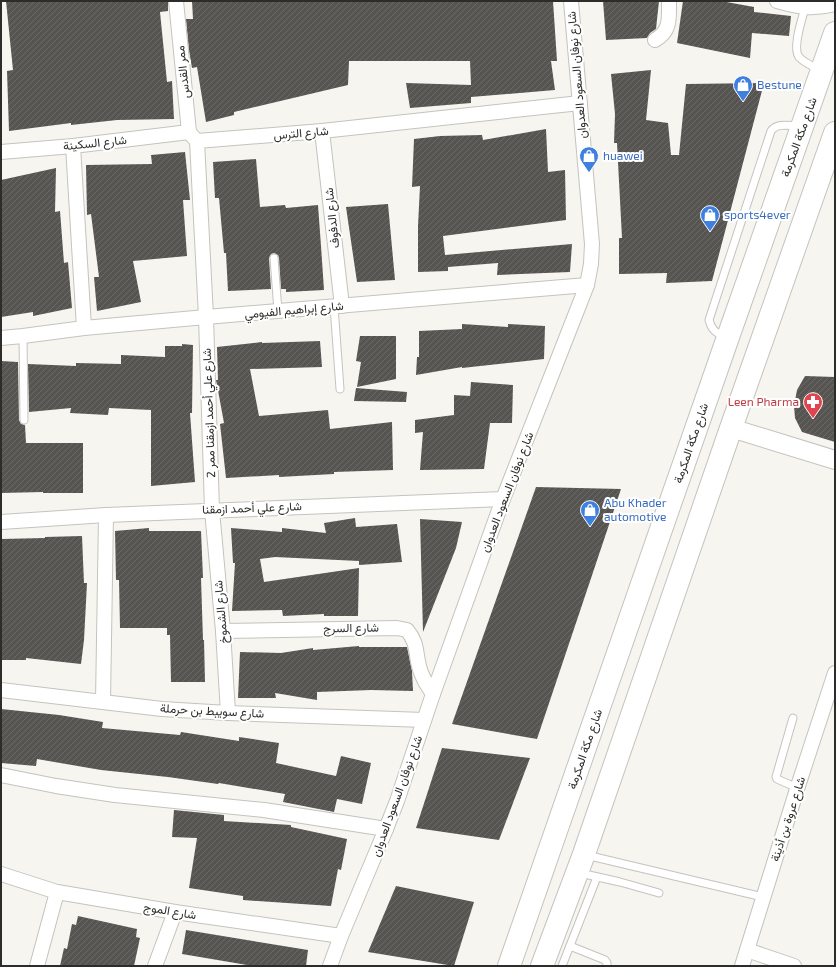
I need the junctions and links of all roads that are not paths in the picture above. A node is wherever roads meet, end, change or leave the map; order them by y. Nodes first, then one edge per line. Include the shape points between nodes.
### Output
1 (176, 1) edge
2 (571, 1) edge
3 (669, 1) edge
4 (777, 1) edge
5 (835, 4) edge
6 (805, 8) junction
7 (835, 33) edge
8 (655, 40) dead end
9 (822, 71) junction
10 (580, 103) junction
11 (322, 131) junction
12 (835, 133) edge
13 (193, 136) junction
14 (73, 146) junction
15 (1, 152) edge
16 (274, 258) dead end
17 (587, 284) junction
18 (338, 306) junction
19 (278, 311) junction
20 (206, 317) junction
21 (84, 328) junction
22 (23, 336) junction
23 (1, 338) edge
24 (340, 389) dead end
25 (24, 420) dead end
26 (731, 428) junction
27 (835, 460) edge
28 (503, 499) junction
29 (212, 510) junction
30 (106, 515) junction
31 (1, 522) edge
32 (223, 631) junction
33 (835, 673) edge
34 (1, 690) edge
35 (433, 694) junction
36 (103, 702) junction
37 (228, 713) junction
38 (793, 718) dead end
39 (424, 720) junction
40 (1, 775) edge
41 (798, 786) junction
42 (386, 829) junction
43 (586, 868) junction
44 (1, 874) edge
45 (57, 892) junction
46 (659, 893) dead end
47 (763, 896) junction
48 (175, 912) junction
49 (341, 936) junction
50 (570, 946) junction
51 (747, 950) junction
52 (36, 966) edge
53 (155, 966) edge
54 (330, 966) edge
55 (509, 966) edge
56 (542, 966) edge
57 (562, 966) edge
58 (607, 966) edge
59 (742, 966) edge
60 (794, 966) edge

1 - 13 street, ممر القدس
2 - 10 street, شارع نوفان السعود العدوان
3 - 8 street via 668,27
4 - 6 street
5 - 6 street
6 - 9 lane via 796,52 801,59
7 - 9 main road, شارع مكة المكرمة
9 - 55 main road, شارع مكة المكرمة
10 - 11 street, شارع الترس
10 - 17 street, شارع نوفان السعود العدوان via 592,244
11 - 13 street, شارع الترس
11 - 18 street, شارع الدفوف
12 - 26 main road
13 - 14 street, شارع السكينة
13 - 20 street
14 - 15 street, شارع السكينة
14 - 21 street
16 - 19 lane
17 - 18 street, شارع إبراهيم الفيومي
17 - 28 street, شارع نوفان السعود العدوان
18 - 19 street, شارع إبراهيم الفيومي
18 - 24 lane
19 - 20 street, شارع إبراهيم الفيومي
20 - 21 street, شارع إبراهيم الفيومي
20 - 29 street, شارع علي أحمد ازمقنا ممر 2
21 - 22 street, شارع إبراهيم الفيومي
22 - 23 street, شارع إبراهيم الفيومي
22 - 25 lane
26 - 27 street
26 - 43 main road
28 - 29 street, شارع علي أحمد ازمقنا
28 - 35 street, شارع نوفان السعود العدوان
29 - 30 street, شارع علي أحمد ازمقنا
29 - 32 street, شارع الشموخ
30 - 31 street, شارع علي أحمد ازمقنا
30 - 36 street
32 - 35 street, شارع السرج via 397,628 407,630 415,644 422,675
32 - 37 street, شارع الشموخ
33 - 41 street, شارع عروة بن أذينة
34 - 36 street, شارع سويبط بن حرملة
35 - 39 street, شارع نوفان السعود العدوان
36 - 37 street, شارع سويبط بن حرملة
37 - 39 street, شارع سويبط بن حرملة
38 - 41 lane via 776,777 777,780
39 - 42 street, شارع نوفان السعود العدوان
40 - 42 street via 115,795 264,810
41 - 47 street, شارع عروة بن أذينة
42 - 49 street, شارع نوفان السعود العدوان
43 - 46 lane via 620,882
43 - 47 lane
43 - 50 lane
43 - 56 main road
44 - 45 street, شارع الموج
45 - 48 street, شارع الموج
45 - 52 street
47 - 51 street, شارع عروة بن أذينة
48 - 49 street, شارع الموج
48 - 53 street
49 - 54 street, شارع نوفان السعود العدوان
50 - 57 lane
50 - 58 lane via 605,960
51 - 59 street, شارع عروة بن أذينة
51 - 60 street

